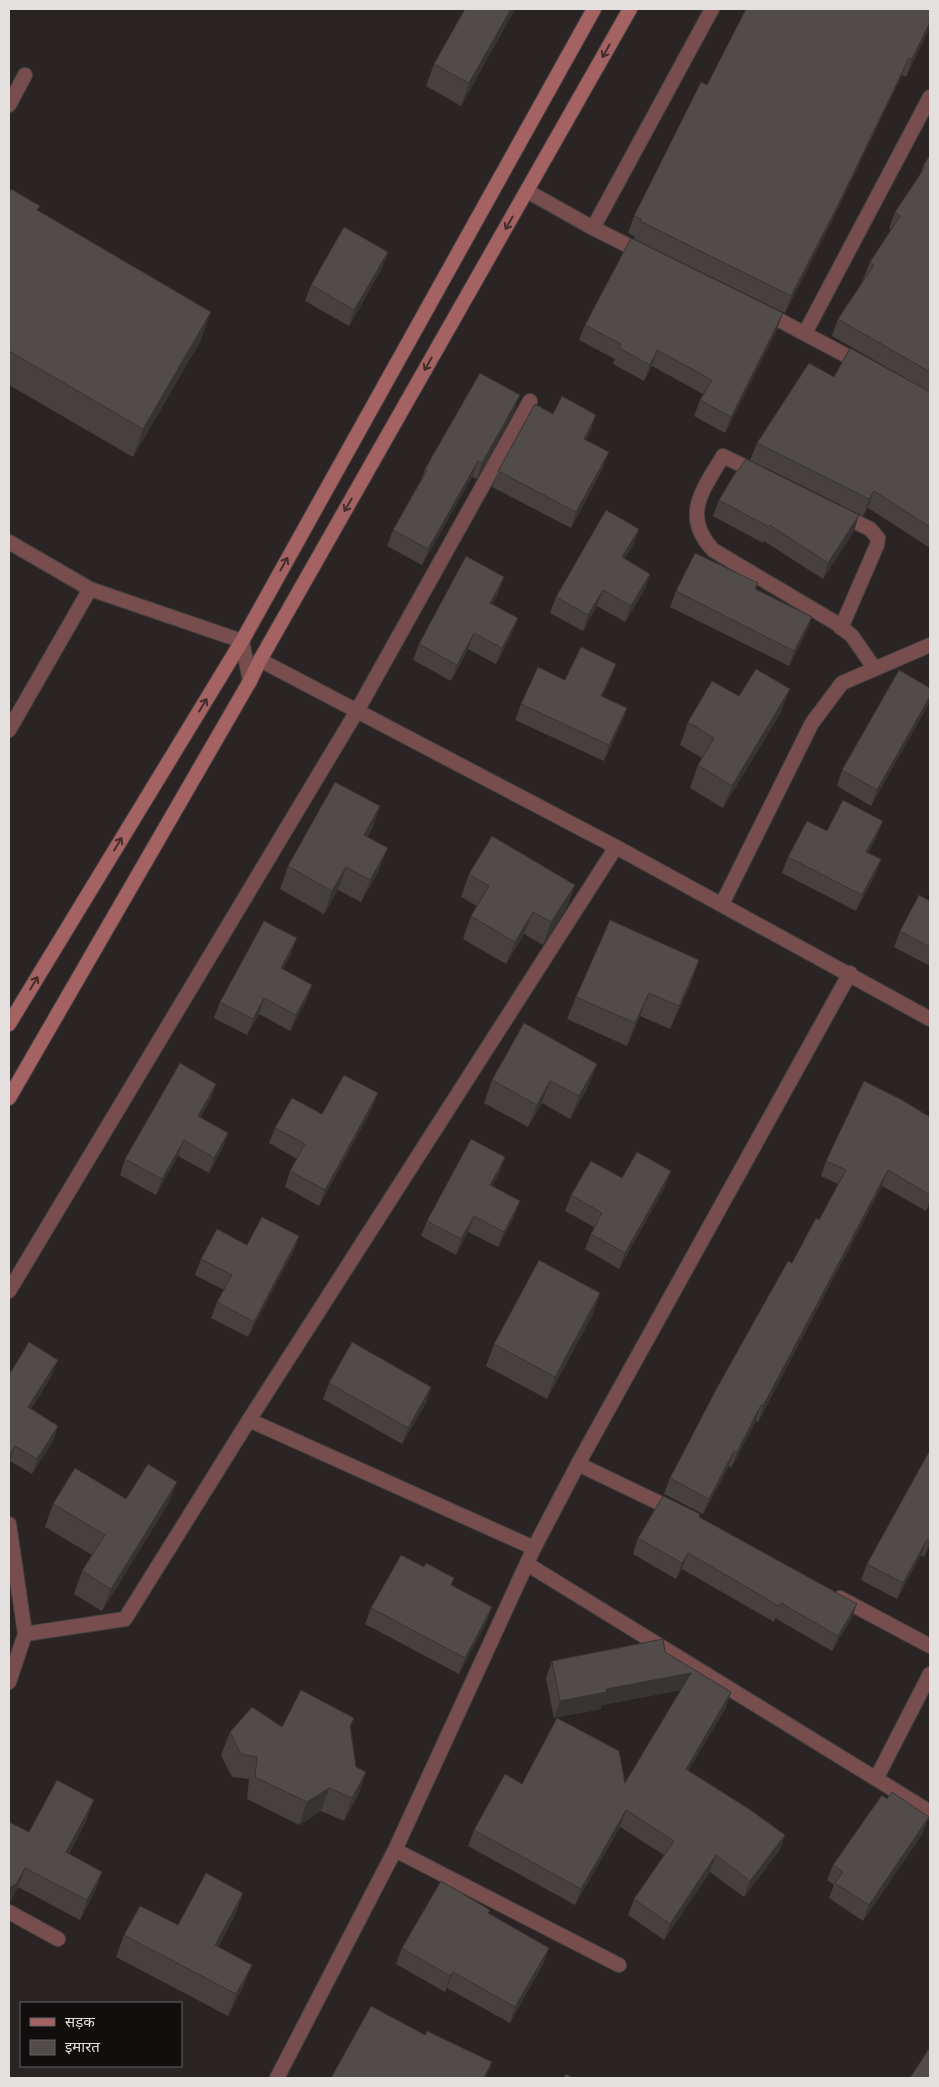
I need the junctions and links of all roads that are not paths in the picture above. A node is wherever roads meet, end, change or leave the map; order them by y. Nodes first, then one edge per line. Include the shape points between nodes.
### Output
1 (594, 9) edge
2 (630, 9) edge
3 (712, 9) edge
4 (25, 75) dead end
5 (930, 97) edge
6 (9, 105) edge
7 (527, 191) junction
8 (593, 228) junction
9 (655, 259) edge
10 (752, 307) edge
11 (805, 333) junction
12 (872, 370) edge
13 (530, 402) dead end
14 (766, 477) edge
15 (827, 508) edge
16 (9, 542) edge
17 (90, 588) junction
18 (842, 628) junction
19 (242, 641) junction
20 (930, 645) edge
21 (260, 660) junction
22 (876, 668) junction
23 (250, 681) junction
24 (357, 711) junction
25 (9, 730) edge
26 (616, 847) junction
27 (722, 904) junction
28 (850, 973) junction
29 (930, 1019) edge
30 (9, 1024) edge
31 (9, 1098) edge
32 (9, 1291) edge
33 (249, 1420) junction
34 (578, 1464) junction
35 (690, 1518) edge
36 (9, 1524) edge
37 (534, 1548) junction
38 (527, 1564) junction
39 (828, 1591) edge
40 (25, 1634) junction
41 (930, 1646) edge
42 (930, 1674) edge
43 (9, 1682) edge
44 (876, 1779) junction
45 (930, 1812) edge
46 (396, 1850) junction
47 (9, 1912) edge
48 (58, 1939) dead end
49 (619, 1965) dead end
50 (277, 2078) edge

19 -> 1 main road
2 -> 7 main road
3 - 8 street
4 - 6 street
5 - 11 street
7 - 8 street
7 -> 21 main road
8 - 9 street
10 - 11 street
11 - 12 street
13 - 24 street
14 - 18 street via 723,456 699,498 696,519 702,538 713,550
15 - 18 street via 870,529 878,538
16 - 17 street
17 - 19 street
17 - 25 street
18 - 22 street
19 - 23 street
30 -> 19 main road
20 - 22 street
21 - 23 main road
21 - 24 street
22 - 27 street via 842,683 812,723
23 - 31 main road
24 - 26 street
24 - 32 street
26 - 27 street
26 - 33 street
27 - 28 street
28 - 29 street
28 - 34 street
33 - 37 street
33 - 40 street via 125,1619
34 - 35 street
34 - 37 street
36 - 40 street
37 - 38 street
38 - 44 street
38 - 46 street
39 - 41 street
40 - 43 street
42 - 44 street
44 - 45 street
46 - 49 street
46 - 50 street
47 - 48 street

